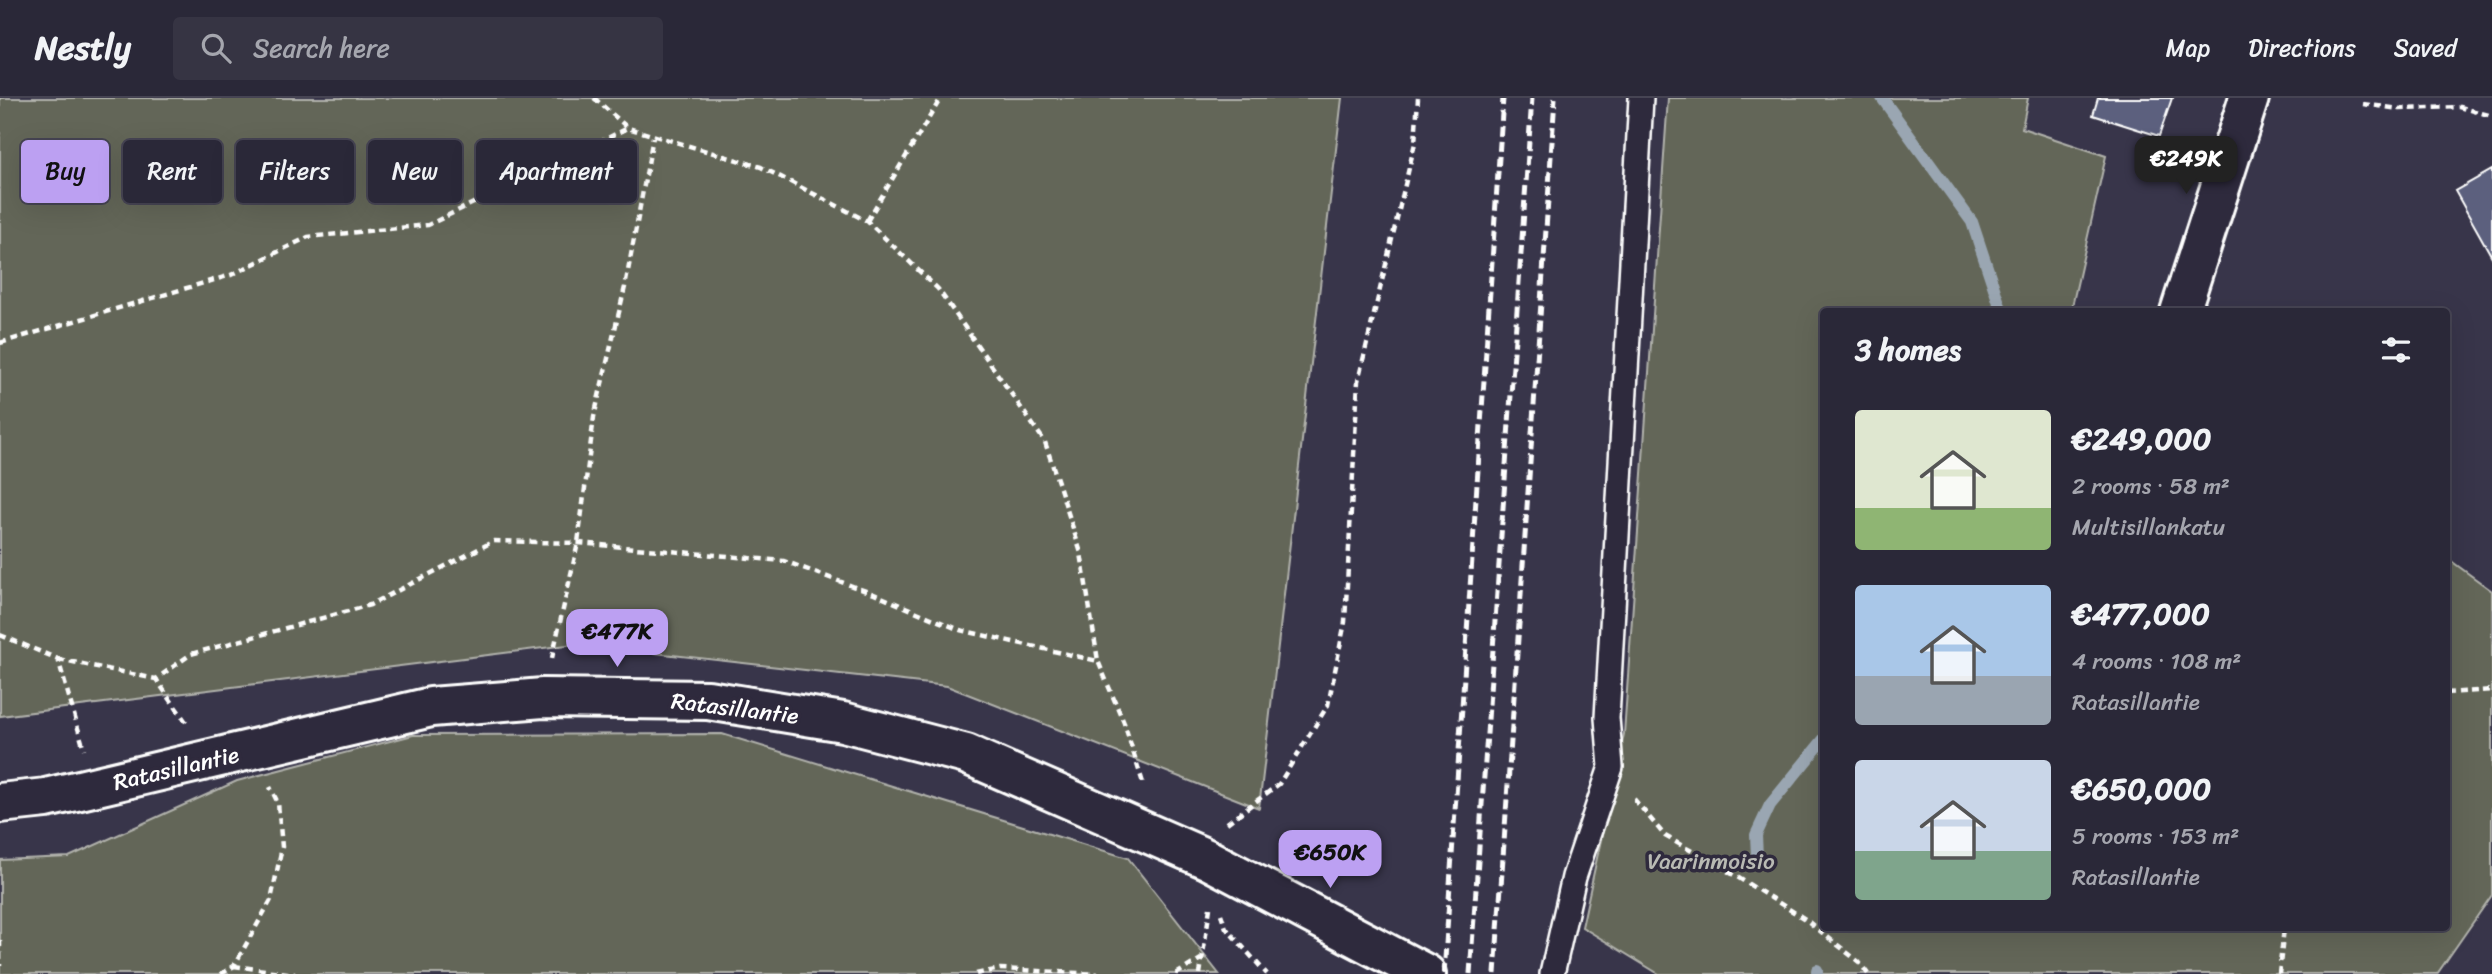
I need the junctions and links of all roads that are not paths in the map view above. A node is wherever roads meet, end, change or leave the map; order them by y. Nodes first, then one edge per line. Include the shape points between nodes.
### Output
1 (1641, 98) edge
2 (2249, 98) edge
3 (2181, 308) edge
4 (0, 803) edge
5 (1426, 974) edge
6 (1552, 974) edge

1 - 6 lane via 1607,718 1611,767 1574,877
2 - 3 street
4 - 5 street, Ratasillantie via 46,798 431,707 543,698 708,700 843,722 966,754 1207,859

